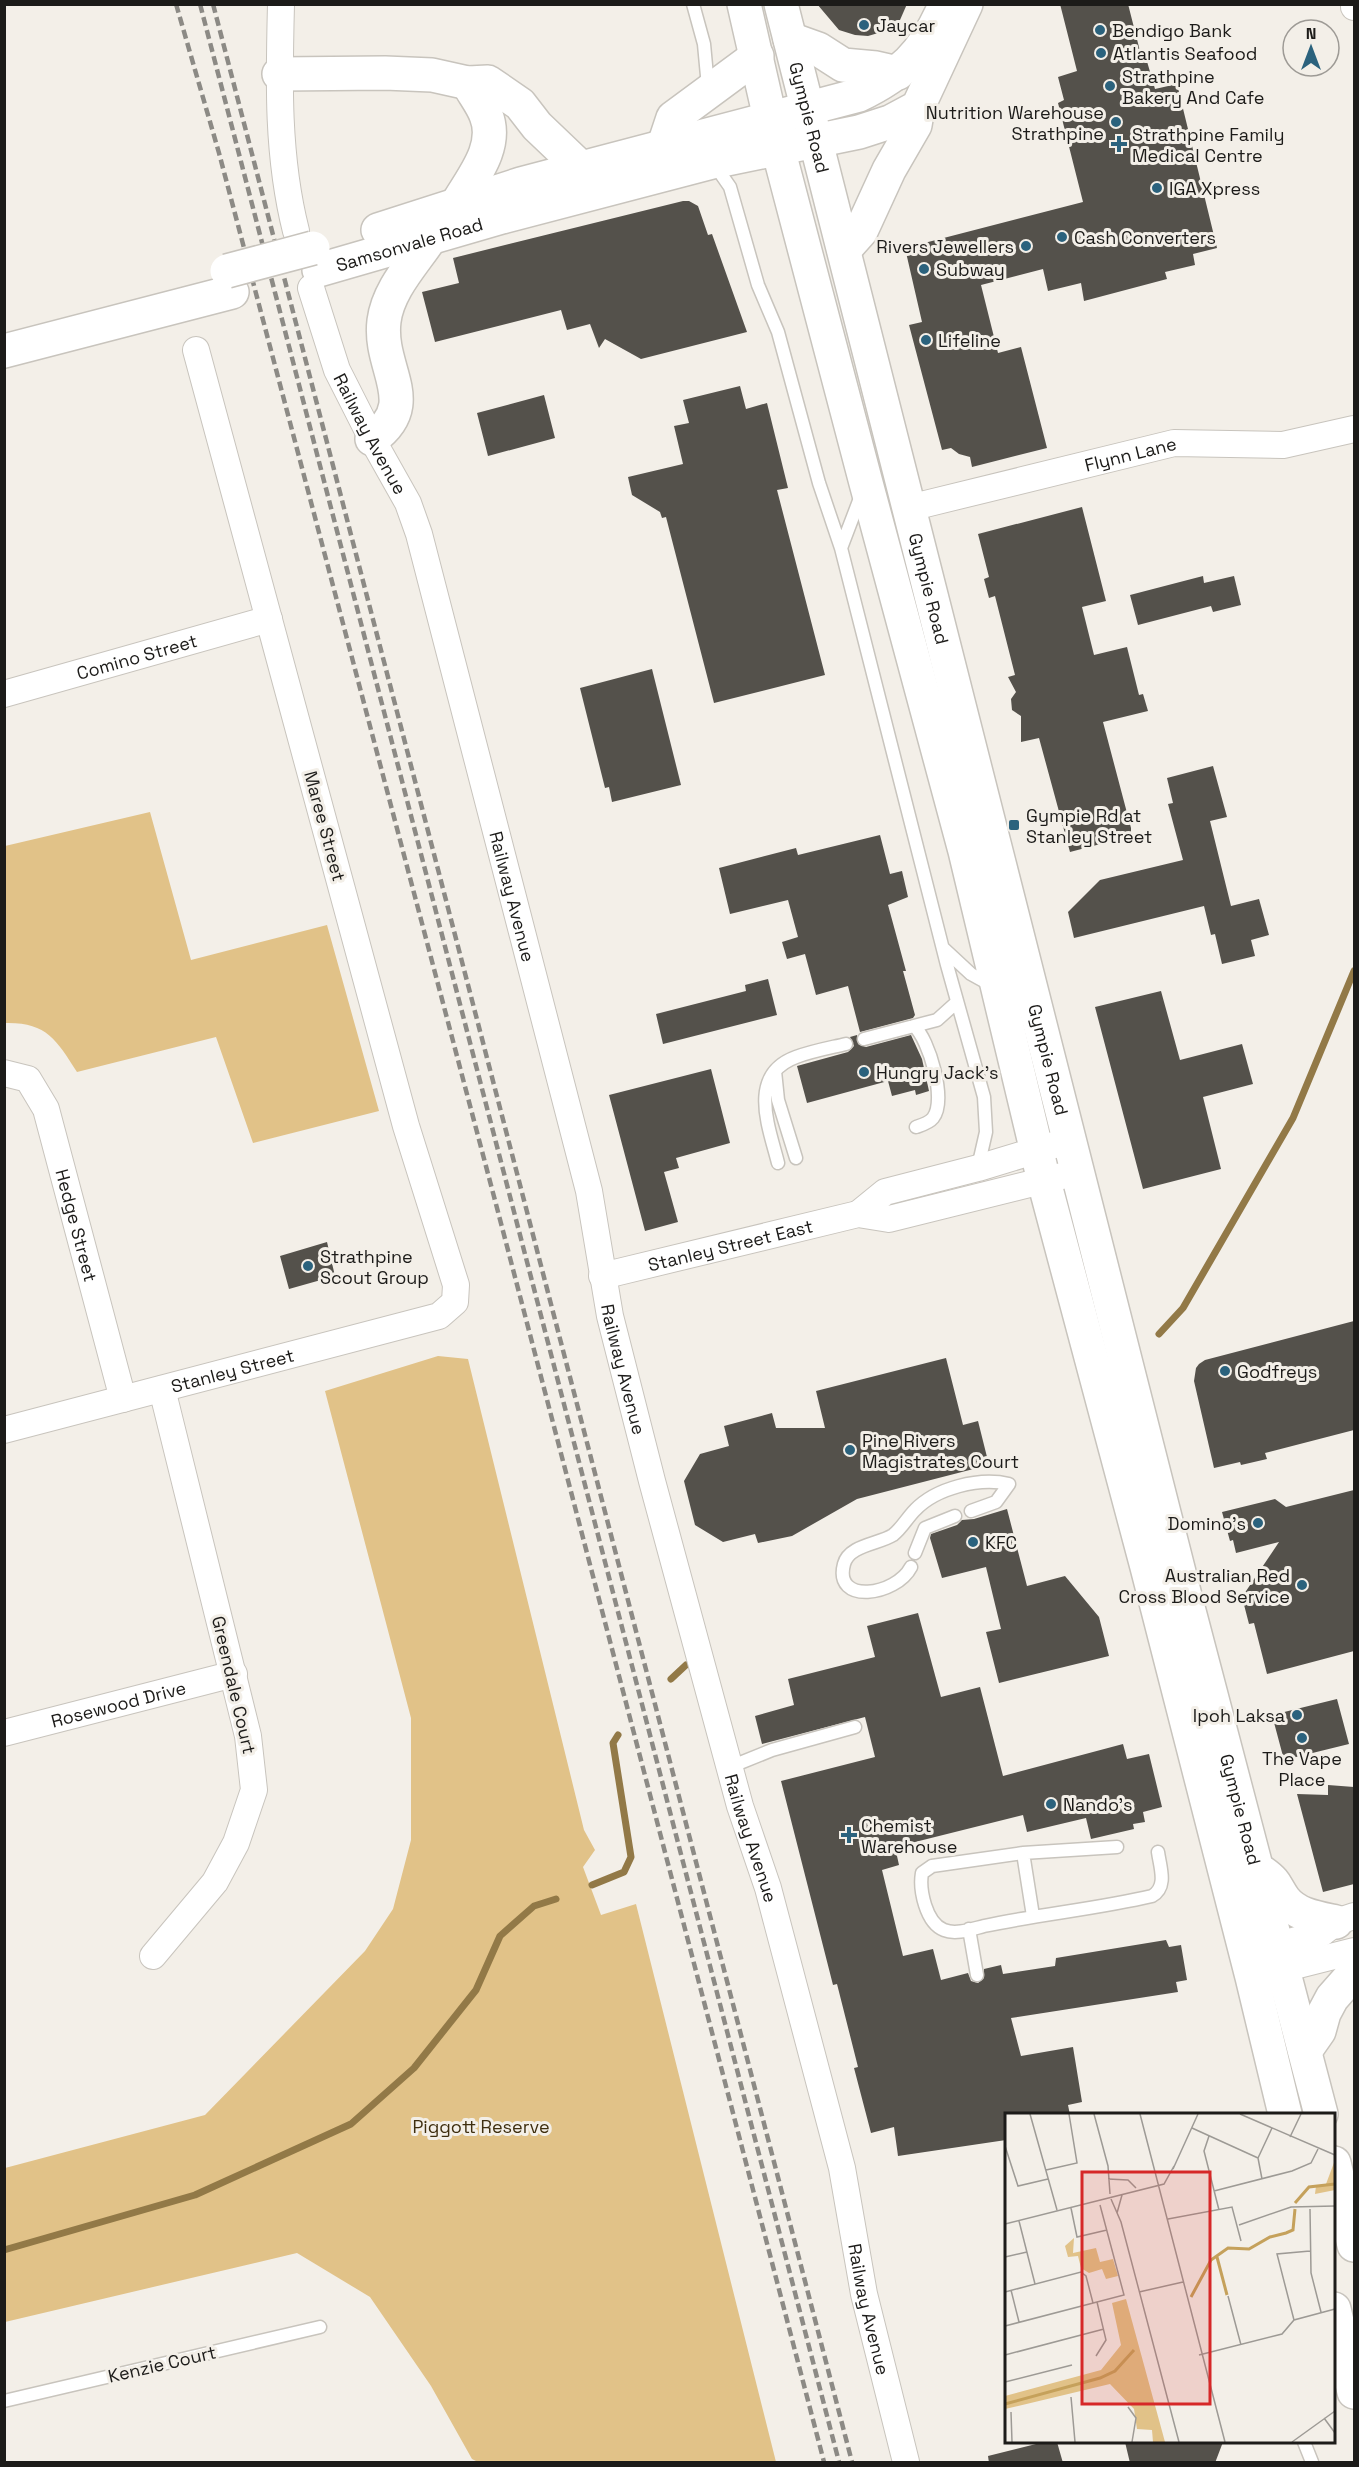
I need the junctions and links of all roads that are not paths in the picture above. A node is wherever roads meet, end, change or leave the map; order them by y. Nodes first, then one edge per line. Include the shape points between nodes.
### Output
1 (281, 4) edge
2 (693, 4) edge
3 (744, 4) edge
4 (781, 4) edge
5 (945, 4) edge
6 (966, 4) edge
7 (790, 39) junction
8 (757, 56) junction
9 (898, 73) junction
10 (279, 74) junction
11 (468, 82) junction
12 (712, 89) junction
13 (918, 107) junction
14 (812, 124) junction
15 (775, 133) junction
16 (664, 145) junction
17 (712, 162) junction
18 (580, 168) junction
19 (457, 204) junction
20 (431, 237) junction
21 (844, 250) junction
22 (310, 259) junction
23 (229, 281) junction
24 (4, 328) edge
25 (196, 350) dead end
26 (4, 351) edge
27 (1354, 429) edge
28 (372, 439) junction
29 (866, 483) junction
30 (909, 508) junction
31 (841, 548) junction
32 (269, 619) junction
33 (4, 694) edge
34 (943, 948) junction
35 (997, 989) junction
36 (957, 1002) junction
37 (914, 1026) junction
38 (864, 1039) dead end
39 (846, 1044) dead end
40 (775, 1071) junction
41 (4, 1073) edge
42 (916, 1127) dead end
43 (1070, 1140) junction
44 (796, 1158) dead end
45 (778, 1163) dead end
46 (1041, 1166) junction
47 (978, 1168) junction
48 (1078, 1172) junction
49 (858, 1214) junction
50 (602, 1276) junction
51 (455, 1302) joint
52 (162, 1389) junction
53 (123, 1399) junction
54 (4, 1430) edge
55 (971, 1511) dead end
56 (955, 1516) dead end
57 (915, 1553) dead end
58 (911, 1567) dead end
59 (234, 1674) junction
60 (855, 1727) dead end
61 (4, 1733) edge
62 (730, 1767) junction
63 (1117, 1847) dead end
64 (1158, 1852) dead end
65 (1023, 1854) junction
66 (1257, 1868) junction
67 (1033, 1916) junction
68 (1345, 1919) edge
69 (969, 1929) junction
70 (1354, 1951) edge
71 (153, 1956) dead end
72 (1281, 1957) junction
73 (1249, 1965) junction
74 (1354, 1973) edge
75 (976, 1975) dead end
76 (1305, 2051) junction
77 (1285, 2113) edge
78 (1320, 2113) edge
79 (1335, 2167) edge
80 (1354, 2245) edge
81 (1335, 2318) edge
82 (320, 2327) dead end
83 (1339, 2354) edge
84 (1354, 2392) edge
85 (4, 2401) edge
86 (1304, 2443) edge
87 (906, 2463) edge
88 (1312, 2463) edge

1 - 10 street, Railway Avenue
2 - 12 lane
3 - 8 main road, Gympie Road
4 - 7 main road, Gympie Road
5 - 9 main road via 922,49
6 - 13 main road
7 - 9 main road via 843,65
7 - 14 main road, Gympie Road
8 - 12 main road
8 - 15 main road, Gympie Road
9 - 14 main road
10 - 11 main road via 397,73
10 - 22 street, Railway Avenue via 284,170
11 - 18 main road via 488,82 506,93
11 - 19 main road via 490,129 484,158
12 - 16 main road via 673,118
13 - 14 main road via 876,128
13 - 21 main road via 915,125 861,231
14 - 15 main road, Samsonvale Road
14 - 21 main road, Gympie Road
15 - 16 main road, Samsonvale Road
15 - 17 main road, Samsonvale Road
15 - 29 main road, Gympie Road
16 - 18 main road, Samsonvale Road
17 - 20 main road, Samsonvale Road
17 - 31 lane via 730,187 758,285 778,332
18 - 19 main road, Samsonvale Road
19 - 22 main road, Samsonvale Road
20 - 22 main road, Samsonvale Road
20 - 28 main road via 397,286 384,320 385,351 396,411 391,422
21 - 30 main road, Gympie Road
22 - 23 main road, Samsonvale Road, bridge
22 - 28 street, Railway Avenue via 338,370
23 - 24 main road, Samsonvale Road
23 - 26 main road, Samsonvale Road
25 - 32 street, Maree Street
27 - 30 street, Flynn Lane via 1283,445 1174,443
28 - 50 street, Railway Avenue via 408,502 418,534 589,1191
29 - 31 lane
29 - 35 main road, Gympie Road via 965,851
30 - 43 main road, Gympie Road
31 - 34 lane
32 - 33 street, Comino Street
32 - 51 street, Maree Street via 406,1126 456,1285
34 - 35 lane via 971,974
34 - 36 lane
35 - 46 main road, Gympie Road
36 - 37 lane via 937,1020
36 - 47 lane via 986,1114
37 - 38 lane
37 - 42 lane via 923,1036 938,1095 932,1118
39 - 40 lane via 796,1057
40 - 44 lane via 778,1100
40 - 45 lane via 766,1088 764,1108
41 - 53 street, Hedge Street via 28,1079 46,1109
43 - 46 street, Stanley Street East
43 - 48 main road, Gympie Road
46 - 47 street, Stanley Street East
46 - 48 street, Stanley Street East
46 - 49 street, Stanley Street East via 889,1219
46 - 73 main road, Gympie Road
47 - 49 street, Stanley Street East via 885,1192
48 - 66 main road, Gympie Road
49 - 50 street, Stanley Street East
50 - 62 street, Railway Avenue
51 - 52 street, Stanley Street via 439,1316
52 - 53 street, Stanley Street
52 - 59 street, Greendale Court
53 - 54 street, Stanley Street
55 - 58 lane via 996,1502 1009,1484 998,1481 953,1488 925,1502 894,1534 851,1553 845,1559 843,1573 854,1591 868,1592 898,1583
56 - 57 lane via 925,1528
59 - 61 street, Rosewood Drive
59 - 71 street, Greendale Court via 248,1736 254,1790 236,1843 215,1882
60 - 62 lane via 772,1750
62 - 87 street, Railway Avenue via 768,1888 842,2168 864,2294
63 - 65 lane
64 - 67 lane via 1162,1883 1152,1896
65 - 67 lane
65 - 69 lane via 932,1866 922,1873 925,1900 936,1926 951,1932
66 - 68 main road via 1276,1883 1282,1897 1294,1908 1310,1917
66 - 72 main road, Gympie Road
67 - 69 lane
68 - 72 street
69 - 75 lane
70 - 72 street
72 - 73 street
72 - 76 main road, Gympie Road
73 - 77 main road, Gympie Road
74 - 76 main road via 1332,1998 1319,2031
76 - 78 main road, Gympie Road
79 - 80 main road
81 - 83 main road
82 - 85 lane, Kenzie Court
83 - 84 main road
86 - 88 lane

